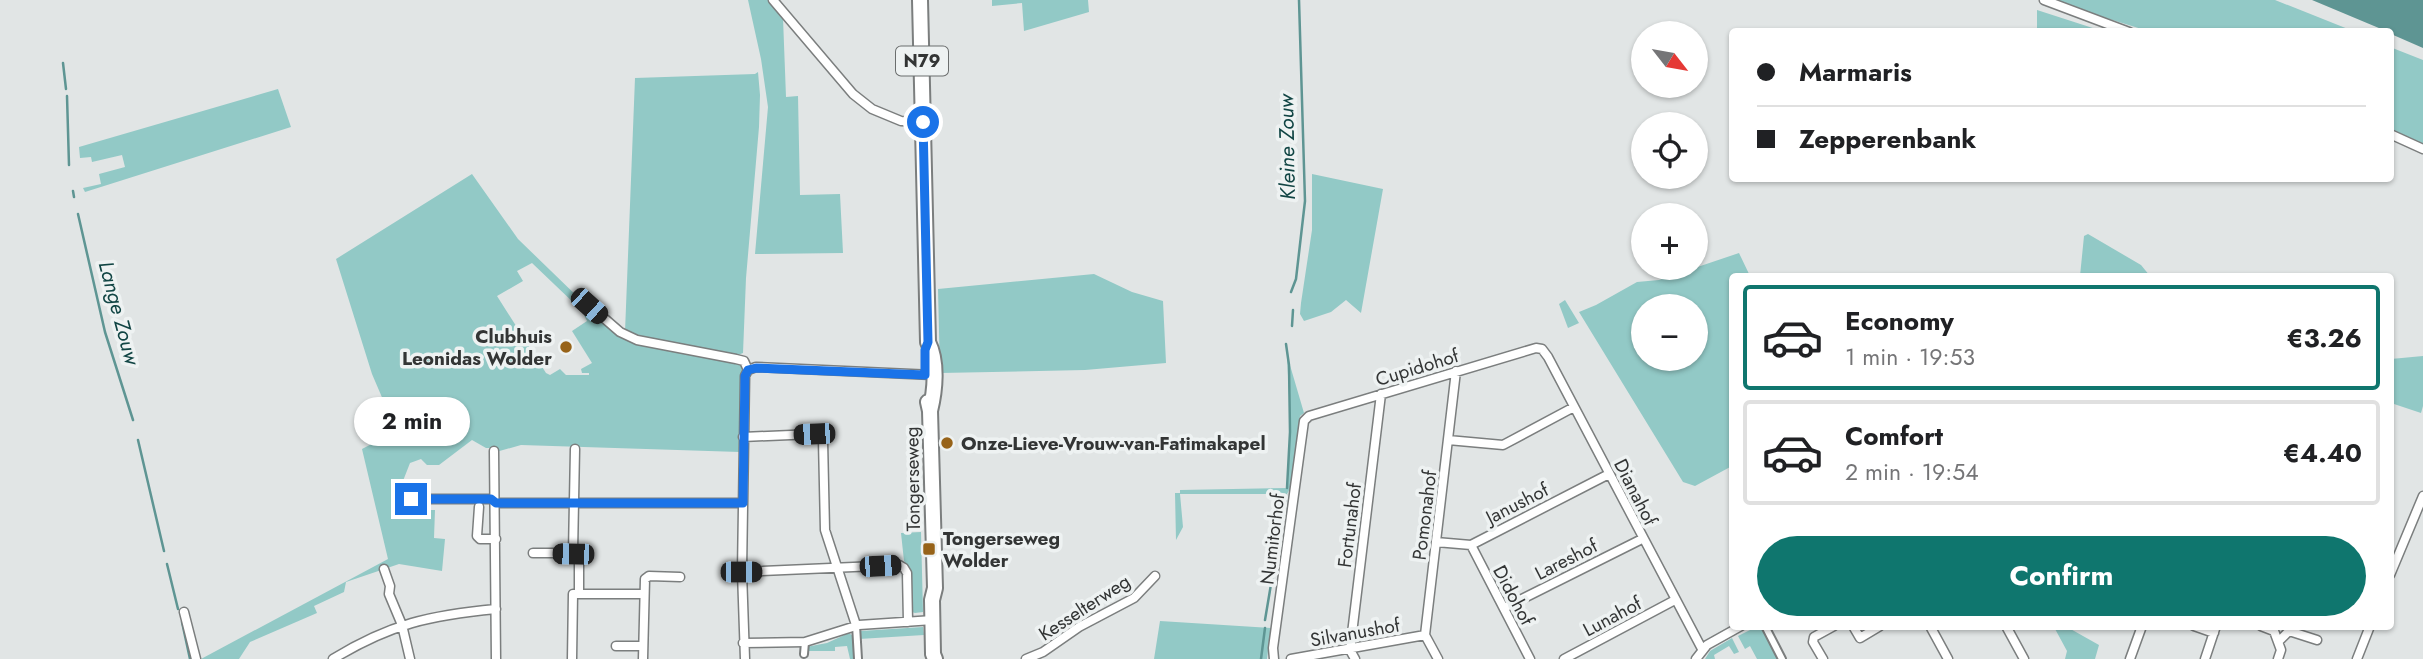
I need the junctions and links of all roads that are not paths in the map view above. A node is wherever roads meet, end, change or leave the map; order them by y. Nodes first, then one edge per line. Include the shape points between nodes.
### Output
1 (773, 0) edge
2 (920, 0) edge
3 (2044, 0) edge
4 (2118, 28) edge
5 (923, 122) junction
6 (2394, 136) edge
7 (2423, 149) edge
8 (582, 299) dead end
9 (1542, 349) joint
10 (748, 370) junction
11 (1456, 372) junction
12 (929, 375) junction
13 (1381, 394) junction
14 (1574, 407) junction
15 (1303, 423) joint
16 (743, 436) junction
17 (1448, 440) junction
18 (575, 449) dead end
19 (494, 451) dead end
20 (1609, 474) junction
21 (2423, 496) edge
22 (411, 499) dead end
23 (496, 503) junction
24 (743, 503) junction
25 (574, 504) junction
26 (479, 507) dead end
27 (496, 539) junction
28 (1643, 539) junction
29 (1436, 541) junction
30 (1471, 545) junction
31 (533, 553) dead end
32 (573, 554) junction
33 (2394, 565) edge
34 (836, 568) junction
35 (384, 569) dead end
36 (741, 572) junction
37 (1155, 576) dead end
38 (680, 577) dead end
39 (579, 594) junction
40 (644, 594) junction
41 (1675, 600) junction
42 (496, 608) junction
43 (1504, 608) junction
44 (184, 612) dead end
45 (936, 620) junction
46 (908, 622) junction
47 (402, 625) junction
48 (856, 625) junction
49 (1734, 630) edge
50 (1767, 630) edge
51 (1827, 630) edge
52 (1855, 630) edge
53 (1873, 630) edge
54 (1932, 630) edge
55 (2008, 630) edge
56 (2141, 630) edge
57 (2215, 630) edge
58 (2271, 630) edge
59 (2368, 630) edge
60 (1426, 635) junction
61 (2317, 640) dead end
62 (2279, 641) junction
63 (805, 642) junction
64 (743, 643) junction
65 (615, 646) dead end
66 (643, 646) junction
67 (1702, 649) junction
68 (1350, 650) junction
69 (804, 654) dead end
70 (196, 659) edge
71 (333, 659) edge
72 (410, 659) edge
73 (496, 659) edge
74 (572, 659) edge
75 (643, 659) edge
76 (745, 659) edge
77 (858, 659) edge
78 (937, 659) edge
79 (1026, 659) edge
80 (1274, 659) edge
81 (1291, 659) edge
82 (1355, 659) edge
83 (1438, 659) edge
84 (1530, 659) edge
85 (1564, 659) edge
86 (1696, 659) edge
87 (1782, 659) edge
88 (1823, 659) edge
89 (1948, 659) edge
90 (2024, 659) edge
91 (2130, 659) edge
92 (2205, 659) edge
93 (2278, 659) edge
94 (2357, 659) edge

1 - 5 street via 862,102 901,121
2 - 5 main road, N79
3 - 4 street
5 - 12 main road, Tongerseweg / N79
6 - 7 street
8 - 10 street via 637,341 744,361
9 - 11 street, Cupidohof
9 - 14 street, Dianahof
10 - 12 street
10 - 16 street
11 - 13 street, Cupidohof
11 - 17 street, Pomonahof
12 - 45 main road, Tongerseweg via 926,395
13 - 15 street, Cupidohof via 1309,416
13 - 68 street, Fortunahof
14 - 17 street via 1503,444
14 - 20 street, Dianahof
15 - 80 street, Numitorhof
16 - 24 street
16 - 34 street via 821,437 825,525
17 - 29 street, Pomonahof
18 - 25 street
19 - 23 street
20 - 28 street, Dianahof
20 - 30 street, Janushof
21 - 33 street
22 - 23 street via 491,499
23 - 25 street
23 - 27 street
24 - 25 street
24 - 36 street
25 - 32 street
26 - 27 street via 477,536
27 - 42 street
28 - 41 street, Dianahof
28 - 43 street, Lareshof
29 - 30 street, Janushof
29 - 60 street, Pomonahof
30 - 43 street, Didohof
31 - 32 street
32 - 39 street via 579,558
34 - 36 street
34 - 46 street via 904,568
34 - 48 street
35 - 47 street
36 - 64 street
37 - 79 street, Kesselterweg via 1134,598
38 - 40 street via 647,577
39 - 40 street
39 - 74 street via 573,594
40 - 66 street
41 - 67 street, Dianahof
41 - 85 street, Lunahof
42 - 47 street
42 - 73 street
43 - 84 street, Didohof
44 - 70 street
45 - 46 street
45 - 78 main road, Tongerseweg
46 - 48 street
47 - 71 street
47 - 72 street
48 - 63 street
48 - 77 street
49 - 67 street
50 - 87 street
51 - 88 street via 1813,642
52 - 53 street via 1860,638
54 - 89 street
55 - 90 street
56 - 91 street
57 - 92 street
58 - 62 street
59 - 94 street
60 - 68 street, Silvanushof
60 - 83 street
61 - 62 street via 2289,631
62 - 93 street
63 - 64 street
63 - 69 street
64 - 76 street
65 - 66 street
66 - 75 street
67 - 86 street
68 - 81 street, Silvanushof
68 - 82 street

